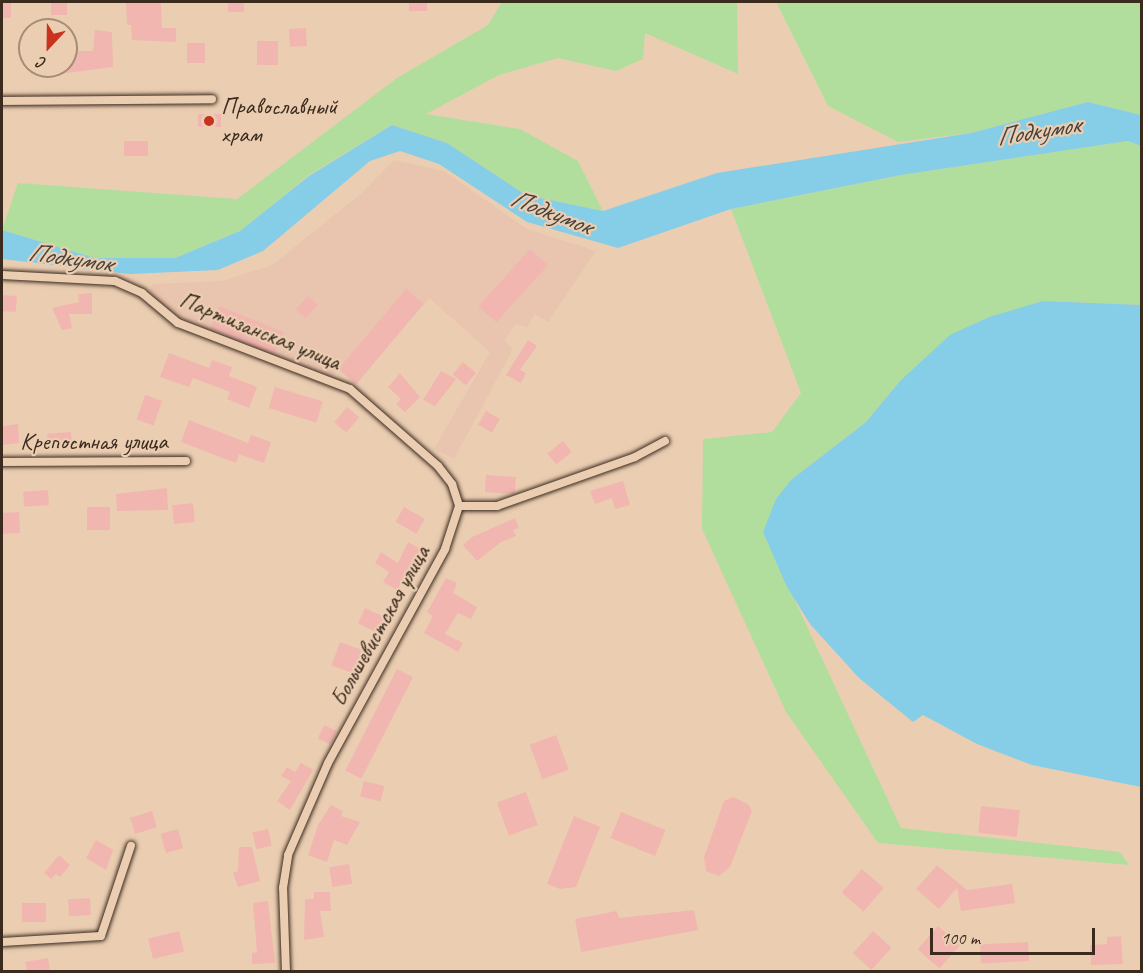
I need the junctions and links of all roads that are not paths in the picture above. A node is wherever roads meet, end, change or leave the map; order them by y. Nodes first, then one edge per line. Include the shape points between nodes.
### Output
1 (212, 99) dead end
2 (2, 101) edge
3 (2, 275) edge
4 (665, 441) dead end
5 (186, 461) dead end
6 (2, 462) edge
7 (459, 506) junction
8 (131, 846) dead end
9 (2, 942) edge
10 (286, 972) edge

1 - 2 street
3 - 7 street, Партизанская улица via 115,281 142,293 177,323 350,389 438,466 452,484
4 - 7 street via 635,457 497,506
5 - 6 street, Крепостная улица
7 - 10 street, Большевистская улица via 445,549 328,763 288,855 283,888
8 - 9 street via 101,936

